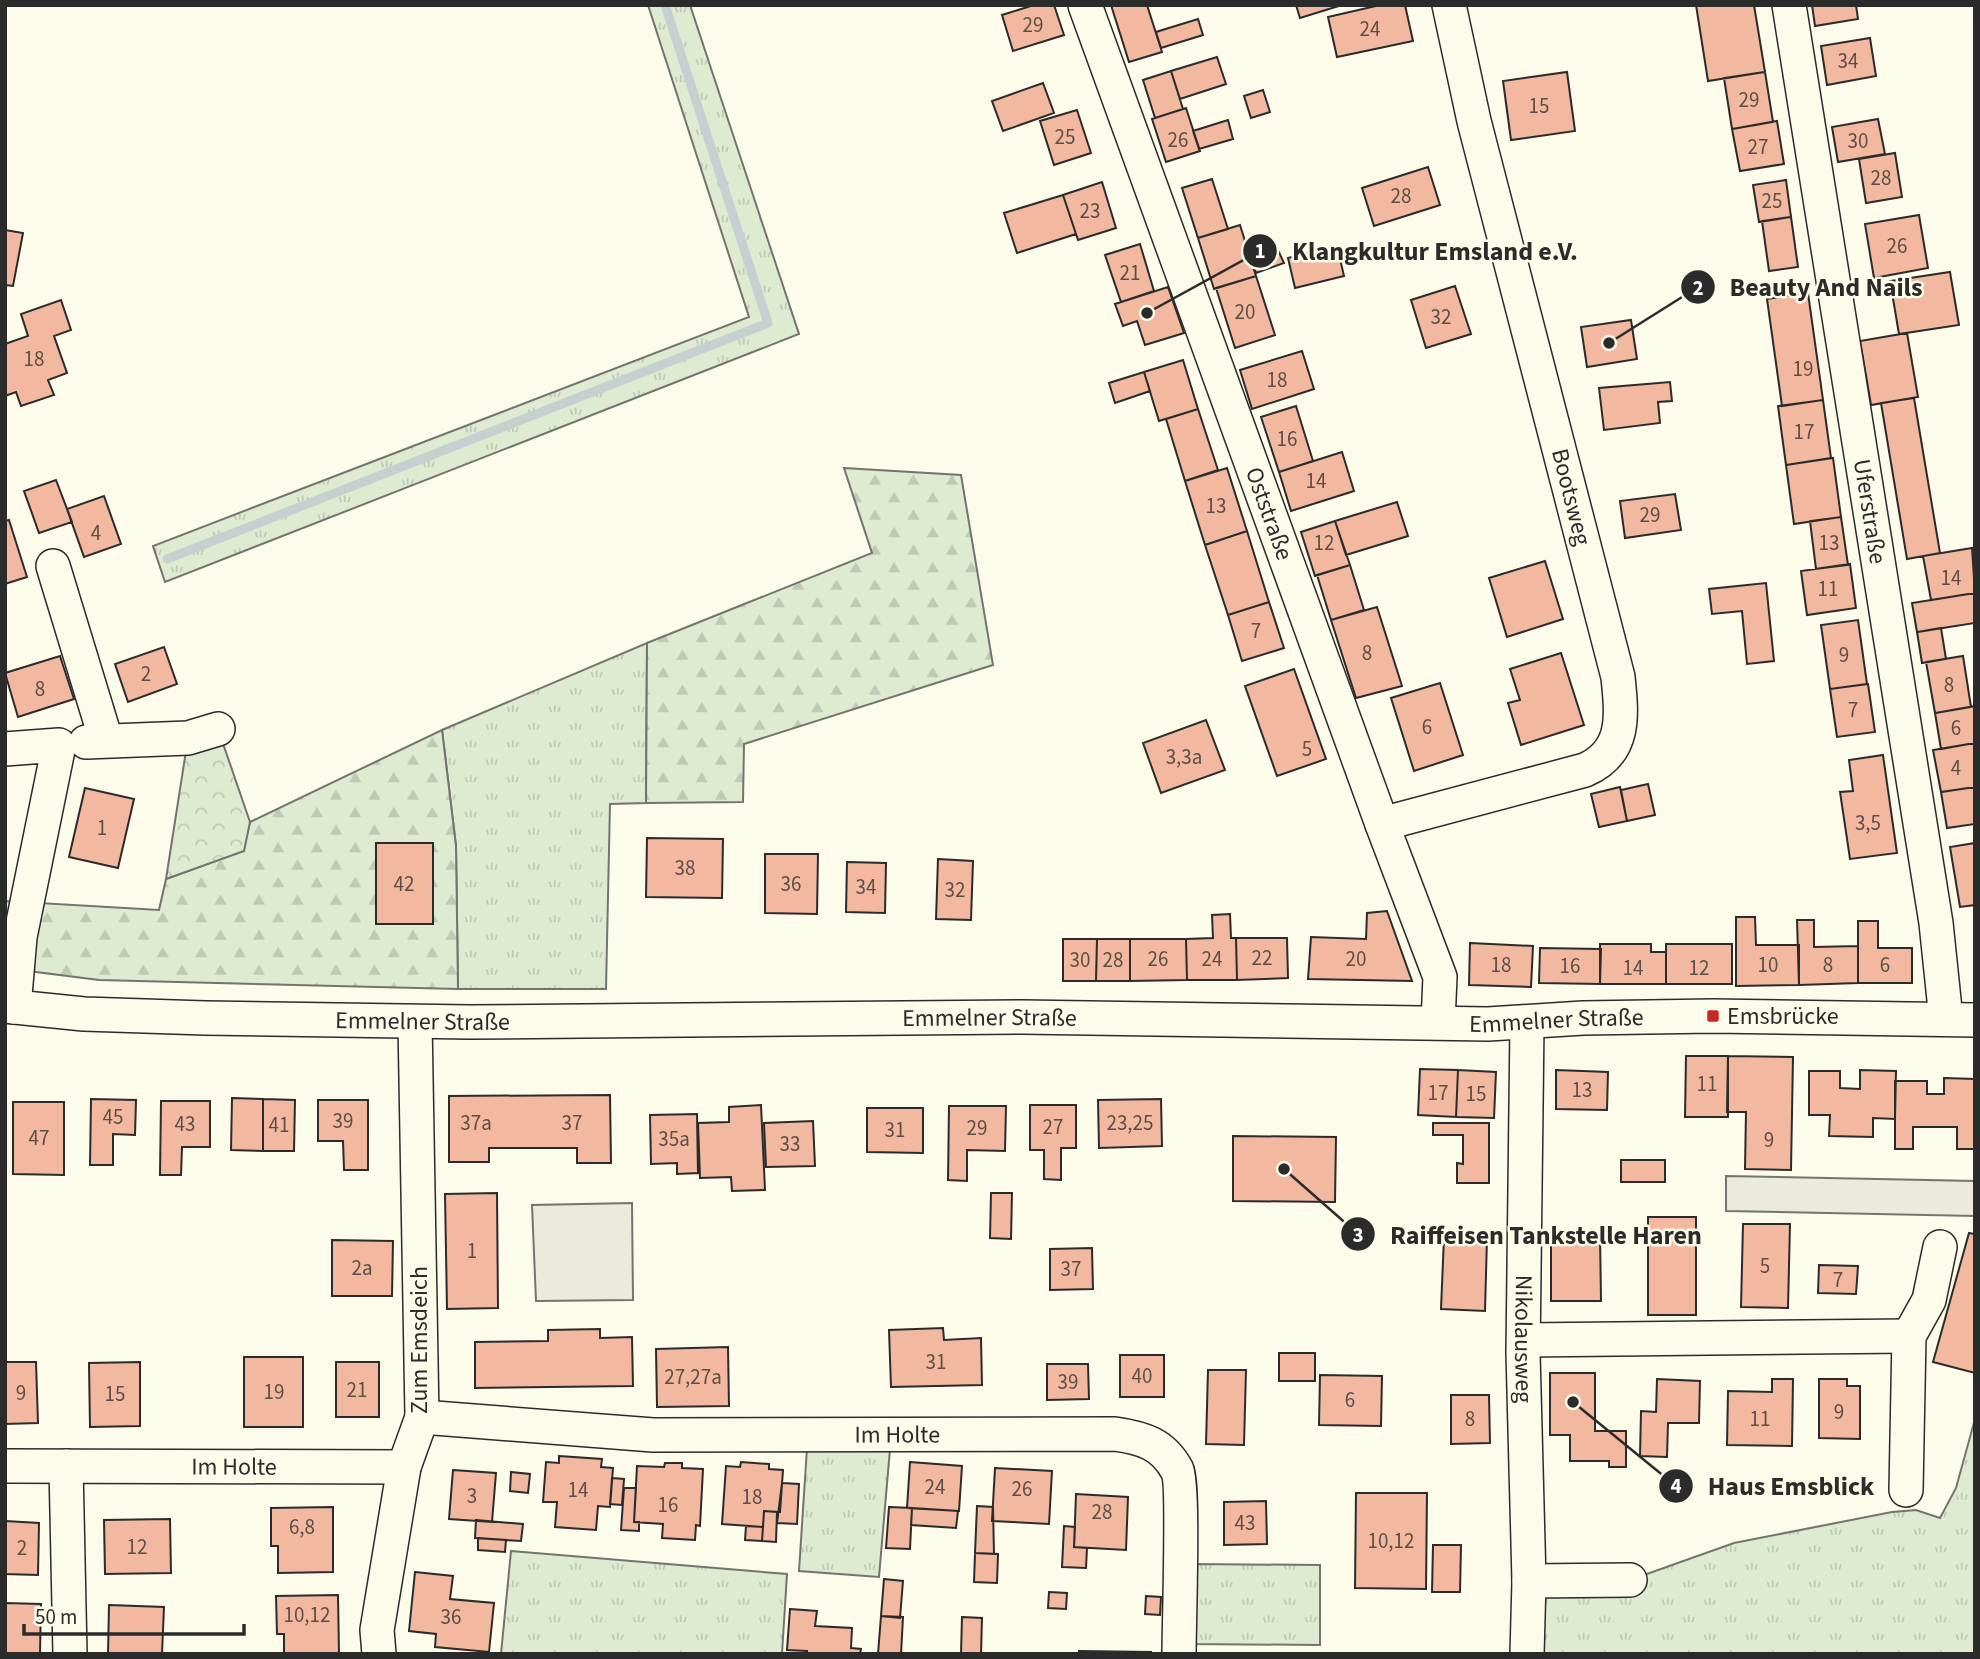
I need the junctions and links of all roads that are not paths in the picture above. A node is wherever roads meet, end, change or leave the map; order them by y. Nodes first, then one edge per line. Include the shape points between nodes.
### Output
1 (1085, 5) edge
2 (1449, 5) edge
3 (1789, 5) edge
4 (53, 566) dead end
5 (218, 729) dead end
6 (106, 740) junction
7 (59, 745) junction
8 (5, 749) edge
9 (1382, 824) junction
10 (10, 1006) edge
11 (1961, 1019) edge
12 (415, 1022) junction
13 (1438, 1022) junction
14 (1527, 1024) junction
15 (1940, 1247) dead end
16 (1909, 1336) junction
17 (1524, 1340) junction
18 (422, 1417) junction
19 (5, 1466) edge
20 (66, 1466) junction
21 (404, 1466) junction
22 (1906, 1490) dead end
23 (1630, 1580) dead end
24 (1529, 1581) junction
25 (70, 1654) edge
26 (379, 1654) edge
27 (1179, 1654) edge
28 (1527, 1654) edge

1 - 9 street, Oststraße
2 - 9 street, Bootsweg via 1474,121 1618,677 1621,707 1616,744 1602,762
3 - 11 street, Uferstraße via 1936,923
4 - 6 street
5 - 6 street via 188,738
6 - 7 street
7 - 8 street
7 - 10 street
9 - 13 street, Oststraße via 1440,977
10 - 12 street, Emmelner Straße via 192,1018
11 - 14 street, Emmelner Straße via 1713,1016 1583,1018
12 - 13 street, Emmelner Straße via 1022,1017
12 - 18 street, Zum Emsdeich
13 - 14 street, Emmelner Straße
14 - 17 street, Nikolausweg
15 - 16 street via 1929,1300
16 - 17 street
16 - 22 street
17 - 24 street, Nikolausweg
18 - 21 street, Zum Emsdeich
18 - 27 street, Im Holte via 653,1435 1115,1434 1143,1438 1160,1447 1178,1472
19 - 20 street, Im Holte
20 - 21 street, Im Holte
20 - 25 street
21 - 26 street, Zum Emsdeich via 377,1630
23 - 24 street
24 - 28 street, Nikolausweg

